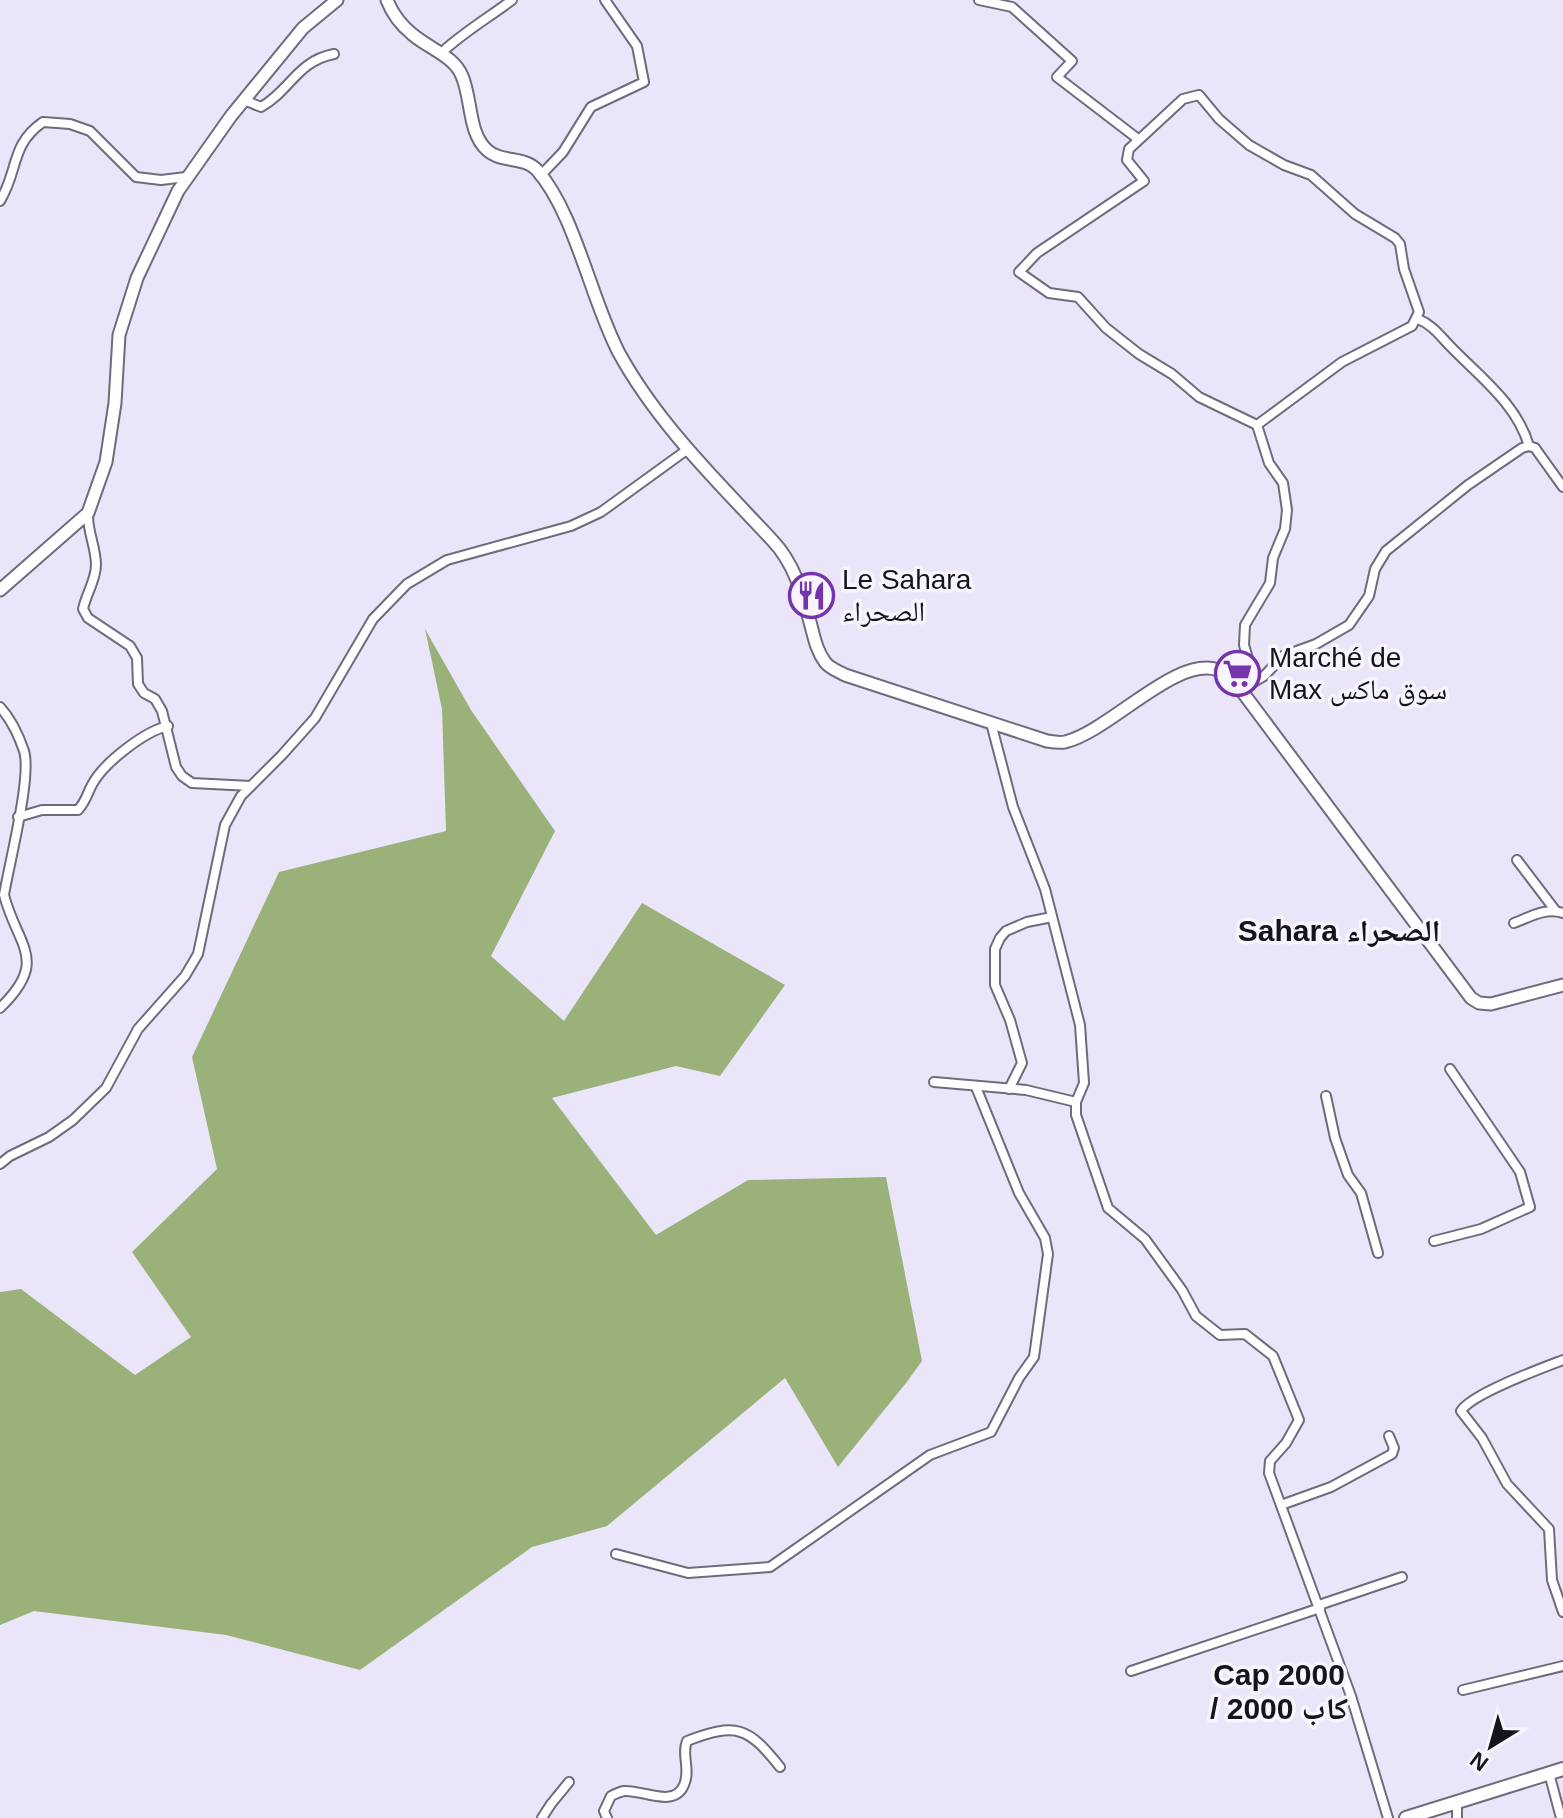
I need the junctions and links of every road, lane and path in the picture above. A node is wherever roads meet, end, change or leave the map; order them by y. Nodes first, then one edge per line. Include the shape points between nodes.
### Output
1 (337, 0) edge
2 (387, 0) edge
3 (512, 0) edge
4 (605, 0) edge
5 (979, 0) edge
6 (334, 54) dead end
7 (440, 54) junction
8 (244, 100) junction
9 (1138, 139) junction
10 (540, 176) junction
11 (186, 177) junction
12 (0, 201) edge
13 (1418, 319) junction
14 (1257, 425) junction
15 (1529, 446) junction
16 (688, 449) junction
17 (1563, 487) edge
18 (88, 513) junction
19 (0, 590) edge
20 (1241, 690) junction
21 (0, 707) edge
22 (991, 723) junction
23 (168, 726) junction
24 (251, 786) junction
25 (18, 817) junction
26 (1517, 860) dead end
27 (1559, 912) edge
28 (1052, 917) junction
29 (1514, 923) dead end
30 (1563, 985) edge
31 (0, 1008) edge
32 (1450, 1069) dead end
33 (934, 1082) dead end
34 (976, 1087) junction
35 (1009, 1089) junction
36 (1326, 1096) dead end
37 (1076, 1102) junction
38 (0, 1164) edge
39 (1434, 1241) dead end
40 (1378, 1253) dead end
41 (1563, 1360) edge
42 (1389, 1436) dead end
43 (1281, 1505) junction
44 (616, 1554) dead end
45 (1402, 1577) dead end
46 (1320, 1607) junction
47 (1563, 1612) edge
48 (1563, 1666) edge
49 (1131, 1671) dead end
50 (1463, 1690) dead end
51 (780, 1767) dead end
52 (1563, 1769) edge
53 (1549, 1773) junction
54 (569, 1782) dead end
55 (1457, 1802) junction
56 (542, 1818) edge
57 (607, 1818) edge
58 (1388, 1818) edge
59 (1406, 1818) edge
60 (1457, 1818) edge
61 (1561, 1818) edge

1 - 8 main road via 303,28
2 - 7 main road via 411,33
3 - 7 street
4 - 10 street via 637,46 644,82 591,107 563,152
5 - 9 street via 1012,7 1072,61 1057,77
6 - 8 street via 305,65 271,102 261,107
7 - 10 main road via 462,75 485,148 522,161
8 - 11 main road
9 - 13 street via 1183,99 1199,95 1249,145 1311,175 1355,214 1395,238
9 - 14 street via 1127,160 1144,181 1037,253 1019,272 1049,293 1078,297 1106,328 1199,397
10 - 16 main road via 562,210 619,352
11 - 12 street via 136,177 90,131 43,122 17,151
11 - 18 main road via 137,278 119,335 106,462
13 - 14 street via 1342,362
13 - 15 street via 1494,387 1524,429
14 - 20 street via 1269,463 1283,483 1287,510 1270,583 1245,625 1249,678
15 - 17 street
15 - 20 street via 1468,485 1386,551 1369,596 1349,625 1283,656
16 - 22 main road via 782,551 827,664 845,675
16 - 24 street via 601,512 571,526 447,560 407,584 373,619 315,718
18 - 19 main road
18 - 23 street via 96,562 83,609 130,646 137,658 138,684 155,699
20 - 22 main road via 1217,670 1188,670 1064,742
20 - 30 main road via 1471,998 1491,1004
21 - 25 street via 25,753
22 - 28 street via 1009,794
23 - 24 street via 176,767 192,783
23 - 25 street via 146,735 112,762 78,810 42,810
24 - 38 street via 225,825 198,954 185,976 138,1029 106,1088 61,1129
25 - 31 street via 4,895 26,945 27,967 20,987
26 - 27 street
27 - 29 street
28 - 35 street via 1006,931 995,949 995,985 1022,1063
28 - 37 street via 1080,1025 1084,1083
32 - 39 street via 1520,1172 1530,1207 1481,1229
33 - 34 street
34 - 35 street
34 - 44 street via 1048,1254 1034,1357 991,1432 930,1455 770,1567 688,1573
35 - 37 street
36 - 40 street via 1335,1138 1348,1175 1361,1193
37 - 43 street via 1108,1208 1145,1239 1202,1322 1220,1335 1245,1334 1273,1356 1299,1420 1268,1466
41 - 47 street via 1483,1394 1461,1411 1507,1484 1549,1529 1552,1580
42 - 43 street via 1392,1454 1331,1487
43 - 46 street
45 - 46 street
46 - 49 street
46 - 58 street
48 - 50 street
51 - 57 street via 743,1731 707,1734 687,1741 688,1765 683,1788 676,1794 624,1791 611,1796 604,1811
52 - 53 main road
53 - 55 main road
53 - 61 street
54 - 56 street
55 - 59 main road
55 - 60 street

